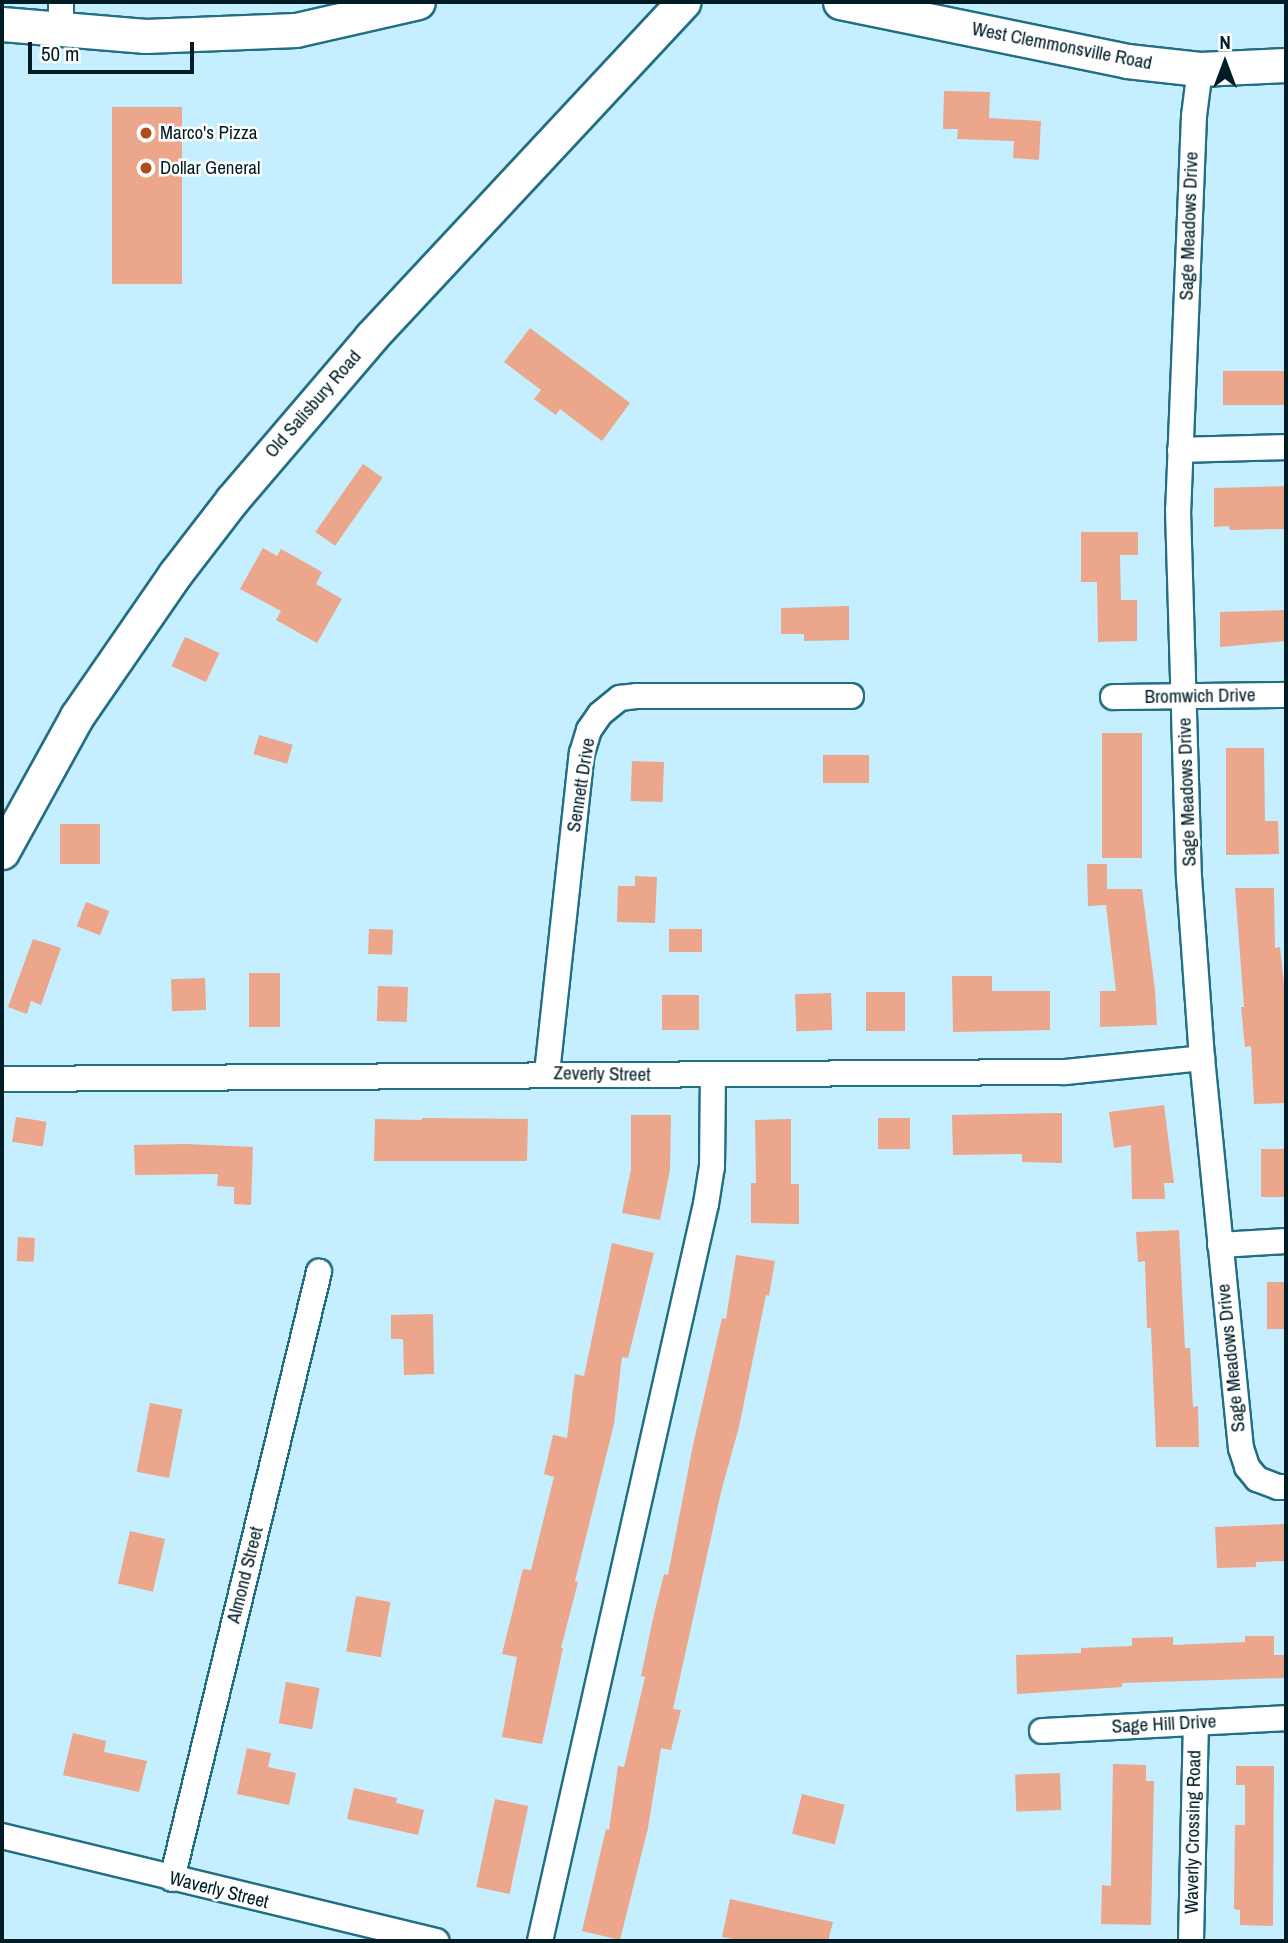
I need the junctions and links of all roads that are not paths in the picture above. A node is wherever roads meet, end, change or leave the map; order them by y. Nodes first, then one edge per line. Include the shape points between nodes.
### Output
1 (418, 2) edge
2 (683, 2) edge
3 (840, 2) edge
4 (61, 16) edge
5 (2, 24) edge
6 (1286, 65) edge
7 (1200, 69) junction
8 (1286, 447) edge
9 (1180, 450) junction
10 (851, 695) dead end
11 (1286, 695) edge
12 (1113, 697) dead end
13 (1184, 697) junction
14 (2, 852) edge
15 (1202, 1058) junction
16 (547, 1073) junction
17 (713, 1076) junction
18 (2, 1079) edge
19 (1286, 1241) edge
20 (1220, 1245) junction
21 (318, 1272) dead end
22 (1286, 1487) edge
23 (1286, 1718) edge
24 (1196, 1723) junction
25 (1042, 1731) dead end
26 (2, 1836) edge
27 (172, 1879) junction
28 (437, 1941) edge
29 (540, 1941) edge
30 (1191, 1941) edge

1 - 4 main road via 296,30 145,36
2 - 14 main road, Old Salisbury Road via 371,337 225,509 77,716
3 - 7 main road, West Clemmonsville Road via 1127,61
4 - 5 main road
6 - 7 main road, West Clemmonsville Road
7 - 9 street, Sage Meadows Drive via 1194,116
8 - 9 street
9 - 13 street, Sage Meadows Drive
10 - 16 street, Sennett Drive via 636,695 620,698 600,713 582,753
11 - 13 street, Bromwich Drive
12 - 13 street, Bromwich Drive
13 - 15 street, Sage Meadows Drive via 1189,877
15 - 17 street, Zeverly Street via 1065,1072
15 - 20 street, Sage Meadows Drive
16 - 17 street, Zeverly Street
16 - 18 street, Zeverly Street
17 - 29 street via 712,1167 706,1203
19 - 20 street
20 - 22 street, Sage Meadows Drive via 1241,1448 1257,1479
21 - 27 street, Almond Street
23 - 24 street, Sage Hill Drive
24 - 25 street, Sage Hill Drive
24 - 30 street, Waverly Crossing Road
26 - 27 street, Waverly Street
27 - 28 street, Waverly Street

